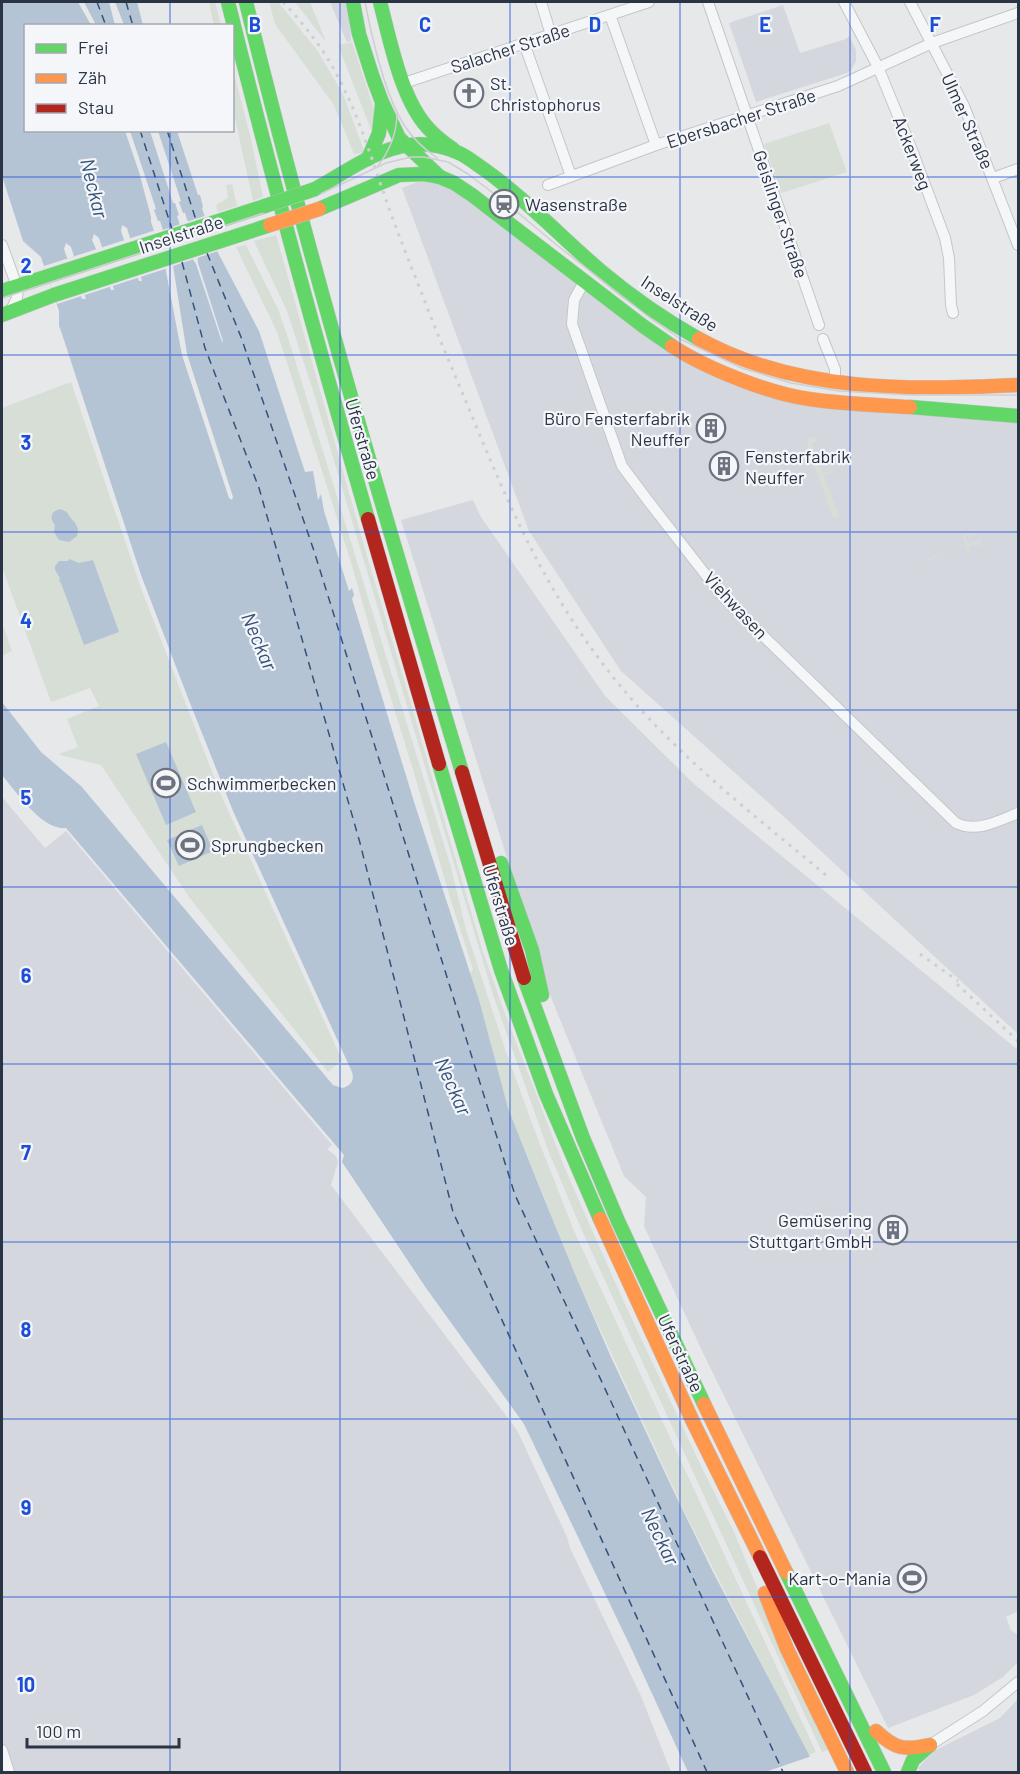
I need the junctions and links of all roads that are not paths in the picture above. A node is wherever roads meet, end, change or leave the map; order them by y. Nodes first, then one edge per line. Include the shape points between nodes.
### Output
1 (228, 2) edge
2 (246, 2) edge
3 (353, 2) edge
4 (384, 2) edge
5 (541, 2) edge
6 (649, 2) edge
7 (708, 2) edge
8 (844, 2) edge
9 (910, 2) edge
10 (610, 15) junction
11 (1018, 15) edge
12 (234, 24) edge
13 (234, 26) edge
14 (551, 35) junction
15 (524, 43) junction
16 (932, 43) junction
17 (878, 67) junction
18 (404, 83) junction
19 (382, 102) junction
20 (748, 116) junction
21 (421, 119) junction
22 (656, 145) junction
23 (411, 148) junction
24 (458, 152) junction
25 (369, 159) junction
26 (1018, 169) edge
27 (399, 175) junction
28 (571, 176) junction
29 (440, 177) junction
30 (993, 178) junction
31 (548, 185) dead end
32 (2, 245) edge
33 (1018, 245) edge
34 (584, 282) junction
35 (17, 286) junction
36 (2, 291) edge
37 (6, 313) edge
38 (953, 313) dead end
39 (819, 325) dead end
40 (824, 339) dead end
41 (836, 382) junction
42 (1018, 385) edge
43 (1018, 416) edge
44 (469, 799) junction
45 (1018, 813) edge
46 (760, 1558) junction
47 (1018, 1682) edge
48 (876, 1731) junction
49 (930, 1745) junction
50 (2, 1750) edge
51 (9, 1773) edge
52 (847, 1773) edge
53 (865, 1773) edge
54 (884, 1773) edge
55 (897, 1773) edge
56 (908, 1773) edge

1 - 12 main road, Uferstraße
2 - 44 main road, Uferstraße via 328,318
3 - 19 main road via 359,34
4 - 18 main road
5 - 14 street
6 - 10 street, Salacher Straße
7 - 20 street, Geislinger Straße
8 - 17 street, Ackerweg
9 - 16 street, Ulmer Straße
10 - 14 street, Salacher Straße
10 - 22 street
11 - 16 street, Ebersbacher Straße
13 - 46 main road, Uferstraße via 333,400 501,970 546,1094 600,1220
14 - 15 street, Salacher Straße
15 - 18 street, Salacher Straße
15 - 28 street
16 - 17 street, Ebersbacher Straße
16 - 30 street, Ulmer Straße via 964,106
17 - 20 street, Ebersbacher Straße via 838,86
17 - 38 street, Ackerweg via 945,238
18 - 21 main road
19 - 23 main road via 395,131
19 - 25 main road via 381,130
20 - 22 street, Ebersbacher Straße
20 - 39 street, Geislinger Straße
21 - 23 main road
21 - 24 main road
22 - 28 street, Ebersbacher Straße
23 - 24 main road, Inselstraße via 440,147
23 - 25 main road, Inselstraße via 380,153
23 - 27 main road via 408,164
23 - 29 main road
24 - 41 main road, Inselstraße via 520,197 621,286 696,338 763,367
25 - 35 main road, Inselstraße, bridge via 315,189
26 - 30 street
27 - 29 main road, Inselstraße
27 - 37 main road, Inselstraße, bridge via 319,209
28 - 31 street, Ebersbacher Straße
29 - 34 main road via 472,195
30 - 33 street, Ulmer Straße
32 - 35 street
34 - 43 main road via 684,354 758,386 808,399
34 - 45 street, Viehwasen via 574,300 572,324 622,466 723,597 956,823 978,827
35 - 36 main road, Inselstraße
35 - 37 street via 18,296
40 - 41 street
41 - 42 main road, Inselstraße via 897,387
44 - 48 main road via 484,818 528,940 552,1025 623,1200
44 - 54 main road, Uferstraße via 517,958 583,1138 663,1319
46 - 52 main road via 758,1575 773,1615
46 - 53 main road, Uferstraße
47 - 49 street via 983,1712
48 - 49 main road via 897,1748
48 - 55 main road
49 - 56 main road via 915,1757
50 - 51 street

